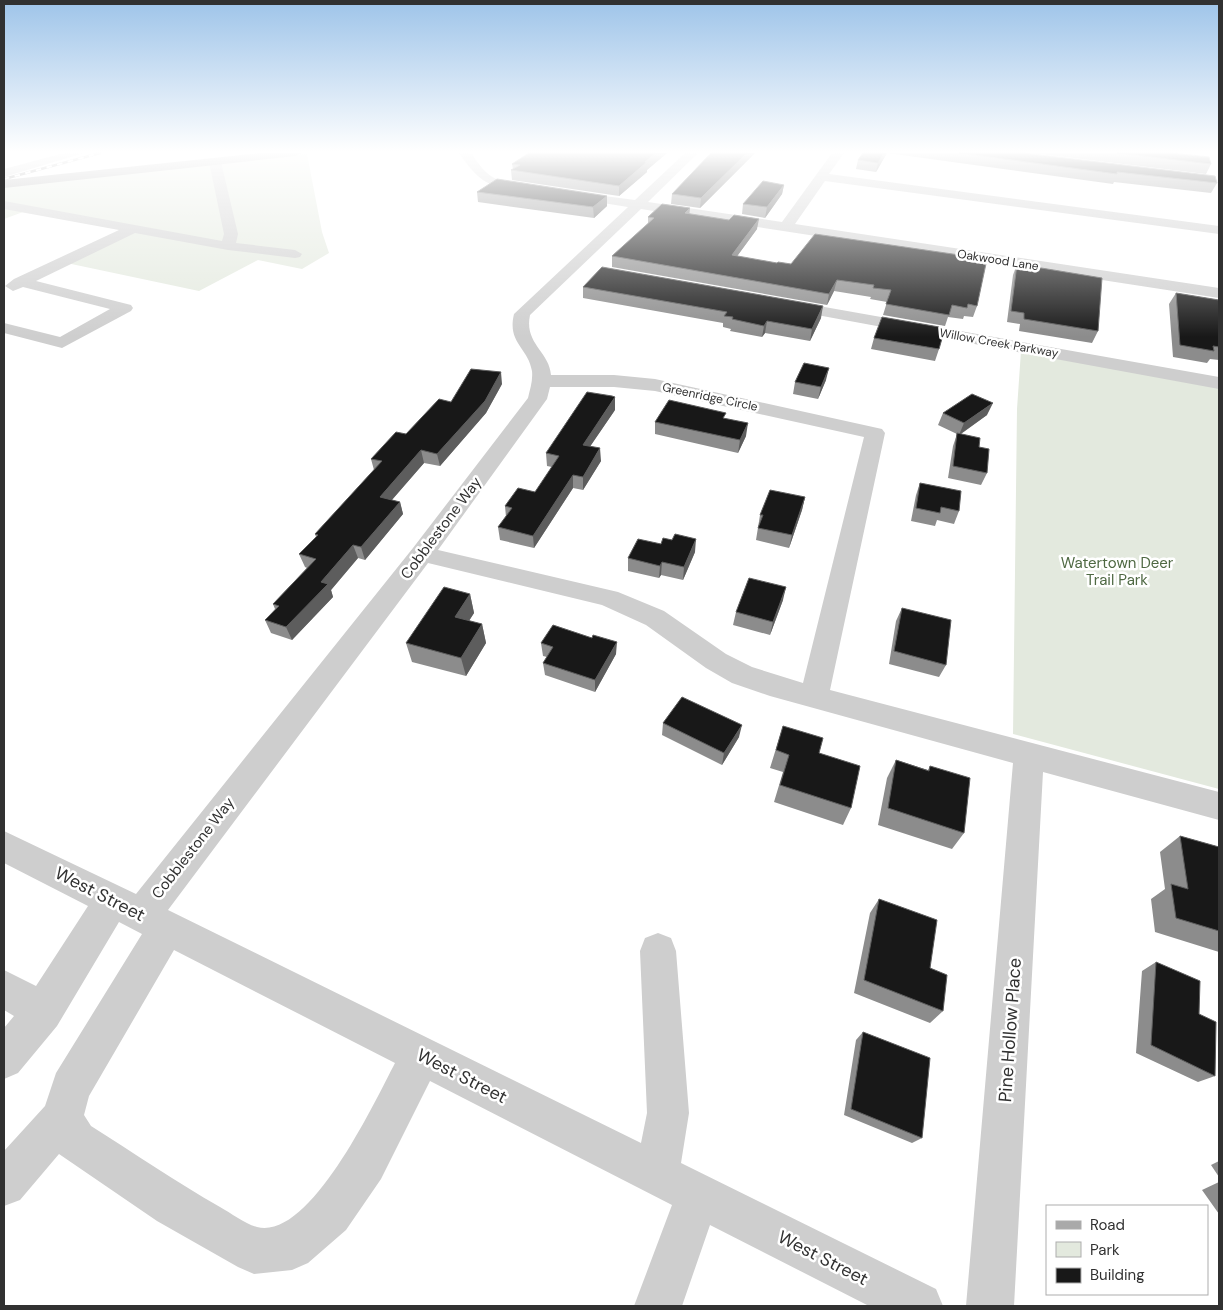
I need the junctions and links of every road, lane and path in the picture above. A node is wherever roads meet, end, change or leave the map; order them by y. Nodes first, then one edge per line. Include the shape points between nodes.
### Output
1 (50, 214) edge
2 (227, 214) edge
3 (629, 214) edge
4 (699, 214) edge
5 (795, 214) edge
6 (1100, 214) edge
7 (786, 227) junction
8 (131, 230) junction
9 (1219, 230) edge
10 (228, 246) junction
11 (294, 254) dead end
12 (20, 282) junction
13 (4, 290) edge
14 (1219, 293) edge
15 (768, 302) edge
16 (4, 328) edge
17 (543, 381) junction
18 (1219, 383) edge
19 (422, 554) junction
20 (814, 696) junction
21 (1029, 754) junction
22 (1219, 806) edge
23 (4, 846) edge
24 (141, 914) junction
25 (658, 951) dead end
26 (4, 989) edge
27 (43, 1012) junction
28 (421, 1056) junction
29 (4, 1059) edge
30 (62, 1118) junction
31 (657, 1174) junction
32 (4, 1184) edge
33 (698, 1195) junction
34 (905, 1303) edge
35 (658, 1306) edge
36 (990, 1306) edge

1 - 8 street
2 - 10 street via 232,234
3 - 17 street via 581,268 528,306 519,322 522,339 542,368
4 - 7 street, Oakwood Lane
5 - 7 street
6 - 9 street
7 - 14 street, Oakwood Lane
8 - 10 street
8 - 12 street
10 - 11 street
12 - 13 street
12 - 16 street via 125,308 62,343
15 - 18 street, Willow Creek Parkway
17 - 19 street, Cobblestone Way via 532,407
17 - 20 street, Greenridge Circle via 614,381 655,385 875,433
19 - 20 street via 608,598 655,618 716,661 742,674
19 - 24 street, Cobblestone Way
20 - 21 street
21 - 22 street
21 - 36 street, Pine Hollow Place
23 - 24 street, West Street
24 - 27 street
24 - 28 street, West Street
24 - 30 street
25 - 31 street via 668,1113
26 - 27 street
27 - 29 street
28 - 30 street via 366,1164 330,1214 292,1247 254,1251 173,1205 76,1141
28 - 31 street, West Street
30 - 32 street
31 - 33 street, West Street
33 - 34 street, West Street
33 - 35 street

